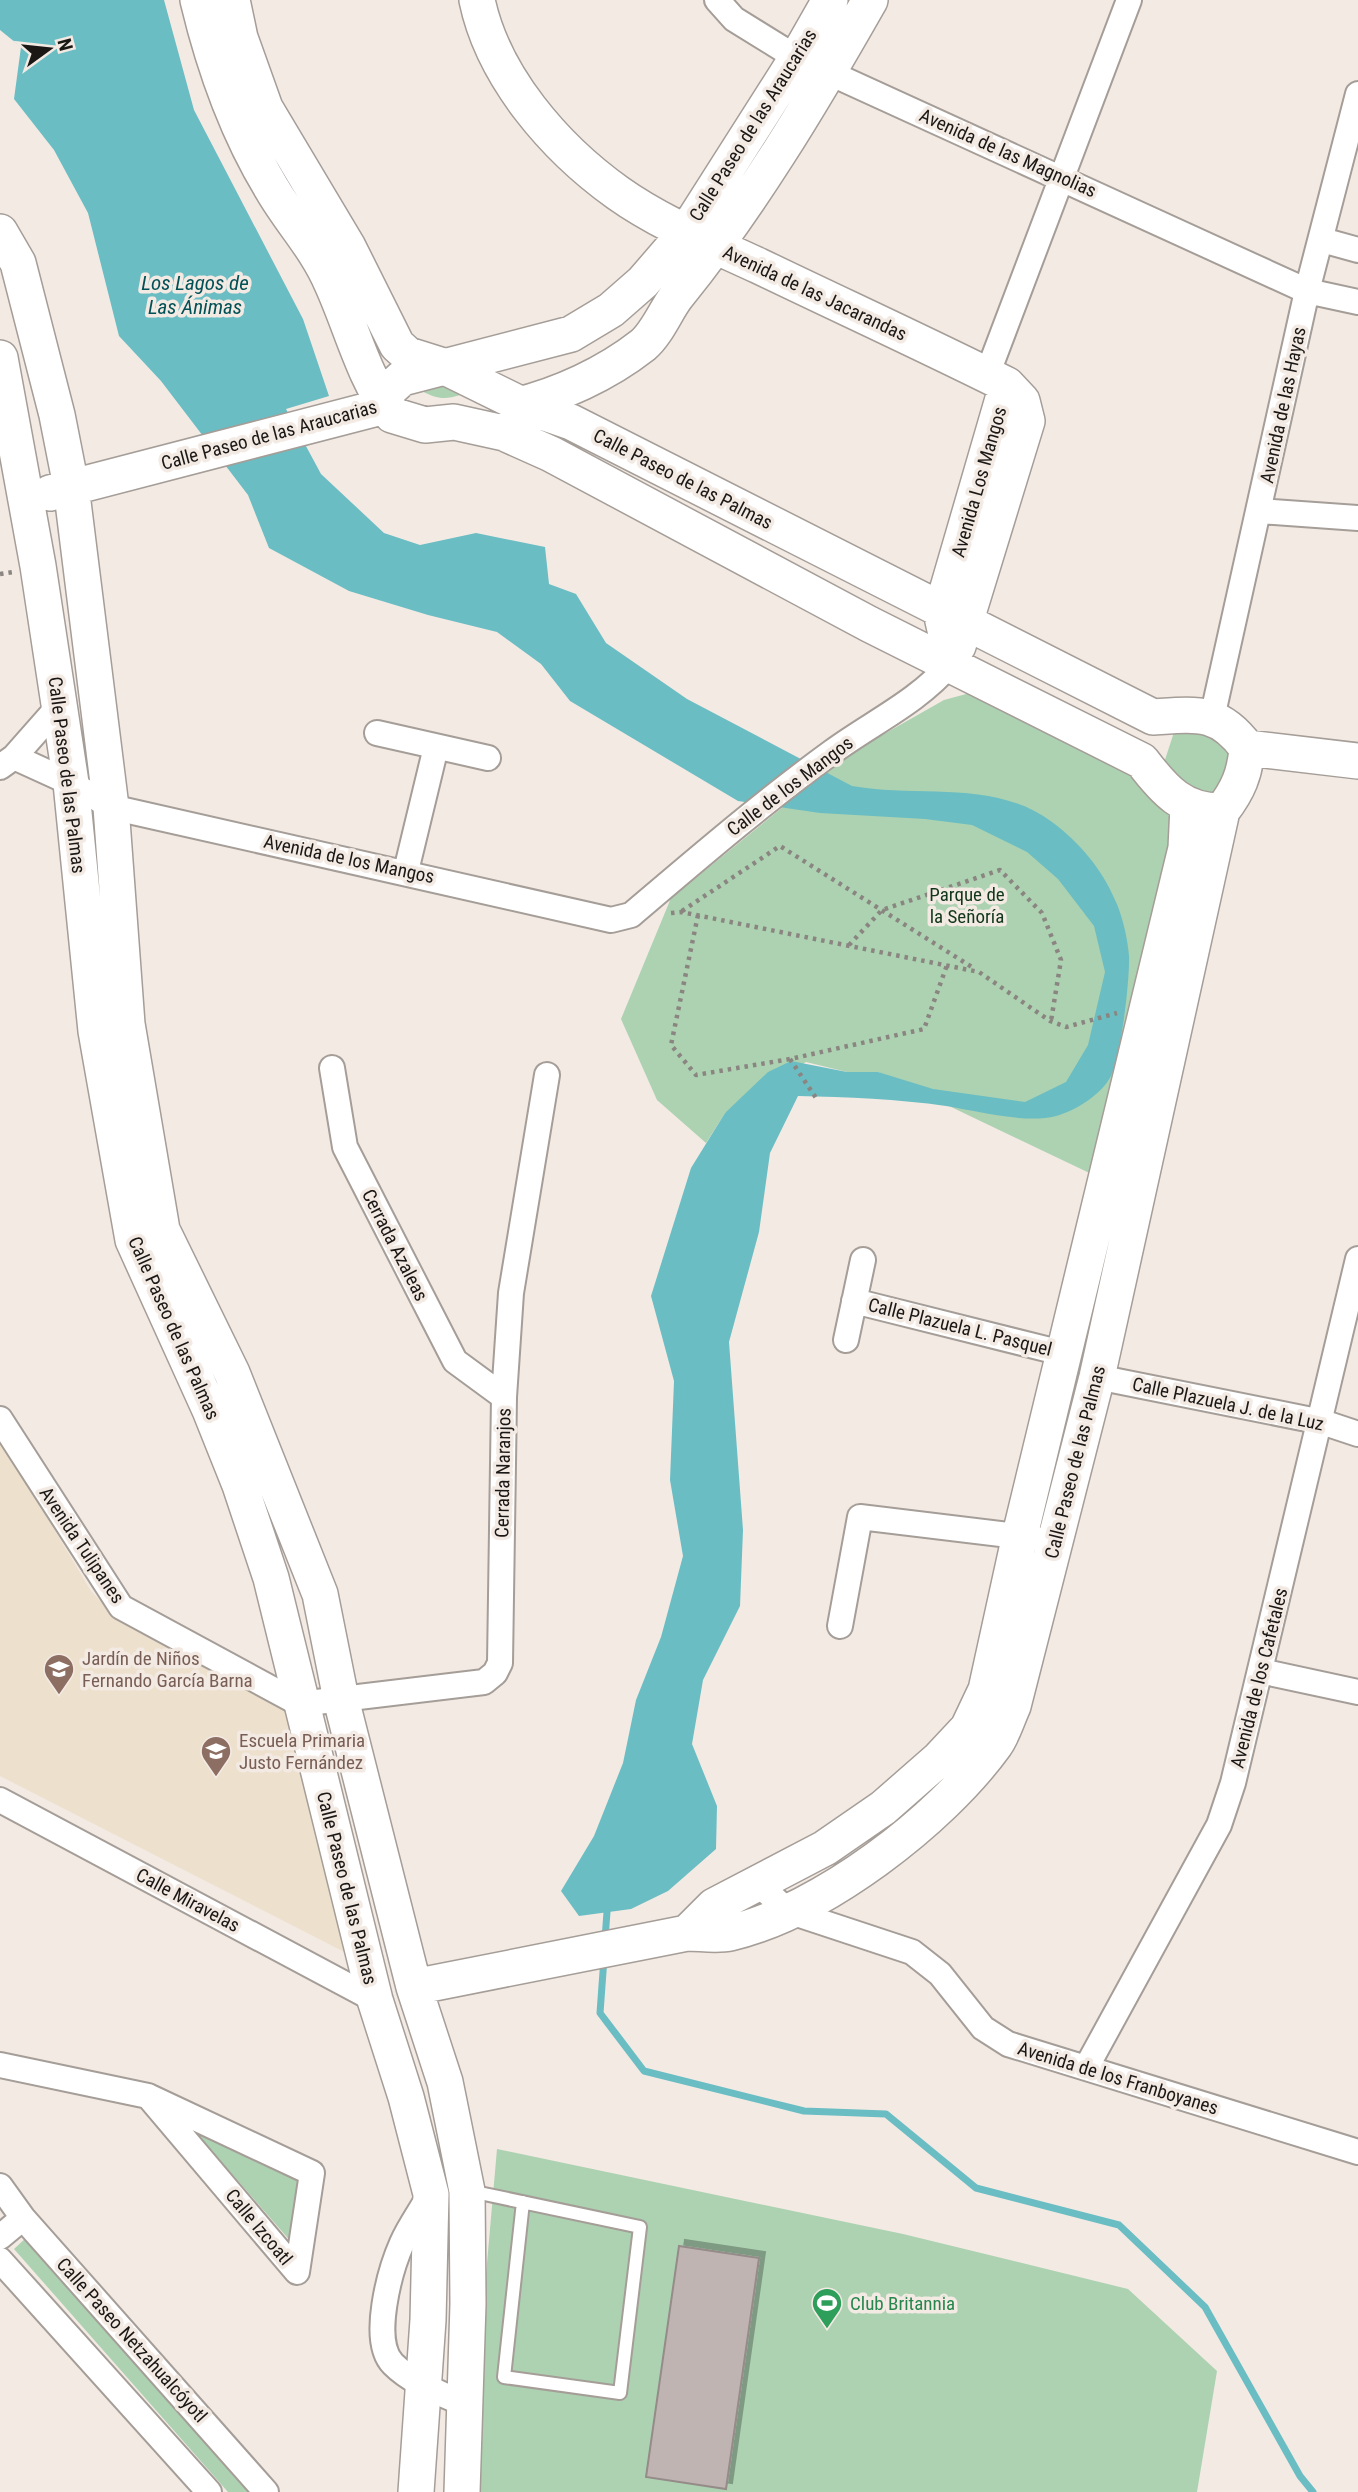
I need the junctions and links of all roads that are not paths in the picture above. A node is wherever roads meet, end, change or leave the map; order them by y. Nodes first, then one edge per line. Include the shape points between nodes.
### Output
1 (198, 0) edge
2 (232, 0) edge
3 (477, 0) edge
4 (717, 0) edge
5 (830, 0) edge
6 (870, 0) edge
7 (1129, 0) edge
8 (797, 58) junction
9 (829, 72) junction
10 (1357, 107) edge
11 (1062, 177) junction
12 (687, 231) junction
13 (0, 232) edge
14 (1322, 240) junction
15 (717, 247) junction
16 (1358, 250) edge
17 (1307, 291) junction
18 (1358, 302) edge
19 (0, 358) edge
20 (443, 366) junction
21 (997, 380) junction
22 (522, 405) junction
23 (385, 406) junction
24 (454, 422) junction
25 (71, 486) junction
26 (26, 500) junction
27 (1260, 511) junction
28 (1358, 518) edge
29 (954, 618) junction
30 (951, 663) junction
31 (59, 706) junction
32 (1212, 718) junction
33 (377, 733) dead end
34 (436, 747) junction
35 (1247, 748) junction
36 (488, 758) dead end
37 (1358, 761) edge
38 (7, 762) edge
39 (71, 783) junction
40 (1188, 806) junction
41 (111, 807) junction
42 (1222, 811) junction
43 (406, 871) junction
44 (631, 915) joint
45 (332, 1068) dead end
46 (547, 1075) dead end
47 (1358, 1259) edge
48 (863, 1260) dead end
49 (1083, 1284) junction
50 (1116, 1292) junction
51 (854, 1301) junction
52 (846, 1340) dead end
53 (1066, 1354) junction
54 (1097, 1377) junction
55 (504, 1397) junction
56 (0, 1419) edge
57 (1322, 1422) junction
58 (1358, 1433) edge
59 (1020, 1535) junction
60 (1055, 1544) junction
61 (840, 1626) dead end
62 (1260, 1671) junction
63 (1358, 1692) edge
64 (341, 1699) junction
65 (300, 1704) junction
66 (0, 1800) edge
67 (758, 1884) junction
68 (788, 1911) junction
69 (687, 1933) junction
70 (415, 1987) junction
71 (375, 2000) junction
72 (0, 2065) edge
73 (1086, 2068) junction
74 (149, 2096) junction
75 (1358, 2152) edge
76 (0, 2186) edge
77 (467, 2191) junction
78 (430, 2194) junction
79 (523, 2202) junction
80 (23, 2218) junction
81 (0, 2237) edge
82 (0, 2260) edge
83 (424, 2386) junction
84 (464, 2404) junction
85 (209, 2492) edge
86 (266, 2492) edge
87 (416, 2492) edge
88 (461, 2492) edge

1 - 23 street via 233,116 272,191 312,245
2 - 20 street, Calle Paseo de las Palmas via 265,108 348,247 389,332 408,355
3 - 12 street, Avenida de las Jacarandas via 503,68 536,115 573,155 619,193
4 - 8 street, Avenida de las Magnolias via 734,19
5 - 8 street, Calle Paseo de las Araucarias
6 - 9 street, Calle Paseo de las Araucarias
7 - 11 street
8 - 9 street, Avenida de las Magnolias
8 - 12 street, Calle Paseo de las Araucarias
9 - 11 street, Avenida de las Magnolias
9 - 15 street, Calle Paseo de las Araucarias
10 - 14 street, Avenida de las Hayas
11 - 17 street, Avenida de las Magnolias
11 - 21 street
12 - 15 street, Avenida de las Jacarandas
12 - 20 street, Calle Paseo de las Araucarias via 643,282 611,310 571,334
13 - 25 street, Calle Paseo de las Palmas via 18,263
14 - 16 street
14 - 17 street, Avenida de las Hayas
15 - 21 street, Avenida de las Jacarandas
15 - 22 street, Calle Paseo de las Araucarias via 645,343 598,376
17 - 18 street, Avenida de las Magnolias
17 - 27 street, Avenida de las Hayas
19 - 26 street, Calle Paseo de las Palmas
20 - 22 street, Calle Paseo de las Palmas
20 - 23 street, Calle Paseo de las Araucarias via 402,378 389,390
21 - 29 street, Avenida Los Mangos via 1022,401 1027,421
22 - 24 street, Calle Paseo de las Araucarias
22 - 29 street, Calle Paseo de las Palmas via 571,422
23 - 24 street, Calle Paseo de las Palmas via 392,415 425,425
23 - 25 street, Calle Paseo de las Araucarias
24 - 30 street, Calle Paseo de las Palmas via 504,433 551,454
25 - 26 street, Calle Paseo de las Araucarias
25 - 41 street, Calle Paseo de las Palmas
26 - 31 street, Calle Paseo de las Palmas
27 - 28 street
27 - 32 street, Avenida de las Hayas
29 - 30 street, Avenida Los Mangos
29 - 32 street, Calle Paseo de las Palmas via 1153,717
30 - 40 street, Calle Paseo de las Palmas via 1142,761 1164,790
30 - 44 street, Calle de los Mangos via 931,687 834,750 742,820
31 - 38 street
31 - 39 street, Calle Paseo de las Palmas
32 - 35 street via 1232,728
33 - 34 street
34 - 36 street
34 - 43 street
35 - 37 street
35 - 42 street, Calle Paseo de las Palmas via 1246,770
38 - 39 street, Avenida de los Mangos
39 - 41 street, Avenida de los Mangos
39 - 65 street, Calle Paseo de las Palmas via 96,1031 133,1240 240,1485 271,1578
40 - 42 street, Calle Paseo de las Palmas
40 - 49 street, Calle Paseo de las Palmas via 1186,848
41 - 43 street, Avenida de los Mangos
41 - 64 street, Calle Paseo de las Palmas via 127,1024 162,1230 232,1373 320,1594
42 - 50 street, Calle Paseo de las Palmas
43 - 44 street, Avenida de los Mangos via 611,919
45 - 55 street, Cerrada Azaleas via 345,1147 455,1361
46 - 55 street, Cerrada Naranjos via 511,1293
47 - 57 street, Avenida de los Cafetales
48 - 51 street
49 - 50 street
49 - 53 street, Calle Paseo de las Palmas
50 - 54 street, Calle Paseo de las Palmas
51 - 52 street
51 - 53 street, Calle Plazuela L. Pasquel
53 - 59 street, Calle Paseo de las Palmas
54 - 57 street, Calle Plazuela J. de la Luz
54 - 60 street, Calle Paseo de las Palmas
55 - 64 street, Cerrada Naranjos via 500,1662 495,1673 484,1682
56 - 65 street, Avenida Tulipanes via 121,1608
57 - 58 street, Calle Plazuela J. de la Luz
57 - 62 street, Avenida de los Cafetales
59 - 60 street
59 - 61 street via 860,1517
59 - 67 street, Calle Paseo de las Palmas via 986,1690 968,1728 883,1808 825,1848
60 - 68 street, Calle Paseo de las Palmas via 1013,1706 997,1742 964,1782 906,1836 850,1878
62 - 63 street
62 - 73 street, Avenida de los Cafetales via 1219,1825
64 - 65 street, Cerrada Naranjos
64 - 70 street, Calle Paseo de las Palmas
65 - 71 street, Calle Paseo de las Palmas
66 - 71 street, Calle Miravelas
67 - 68 street, Avenida de los Franboyanes
67 - 69 street, Calle Paseo de las Palmas via 714,1906
68 - 69 street, Calle Paseo de las Palmas via 728,1934
68 - 73 street, Avenida de los Franboyanes via 912,1952 940,1974 983,2028 1008,2044
69 - 70 street, Calle Paseo de las Palmas
70 - 71 street via 404,2010 392,2012
70 - 77 street, Calle Paseo de las Palmas via 445,2082
71 - 78 street, Calle Paseo de las Palmas
72 - 74 street, Calle Izcoatl
73 - 75 street, Avenida de los Franboyanes
74 - 74 street, Calle Izcoatl via 175,2127 297,2272 312,2173
76 - 80 street, Calle Paseo Netzahualcóyotl
77 - 78 street
77 - 79 lane
77 - 84 street, Calle Paseo de las Palmas
78 - 83 street, Calle Paseo de las Palmas
79 - 79 lane via 504,2377 620,2393 640,2227
80 - 81 street
80 - 86 street, Calle Paseo Netzahualcóyotl
82 - 85 street
83 - 84 street
83 - 87 street, Calle Paseo de las Palmas
84 - 88 street, Calle Paseo de las Palmas

